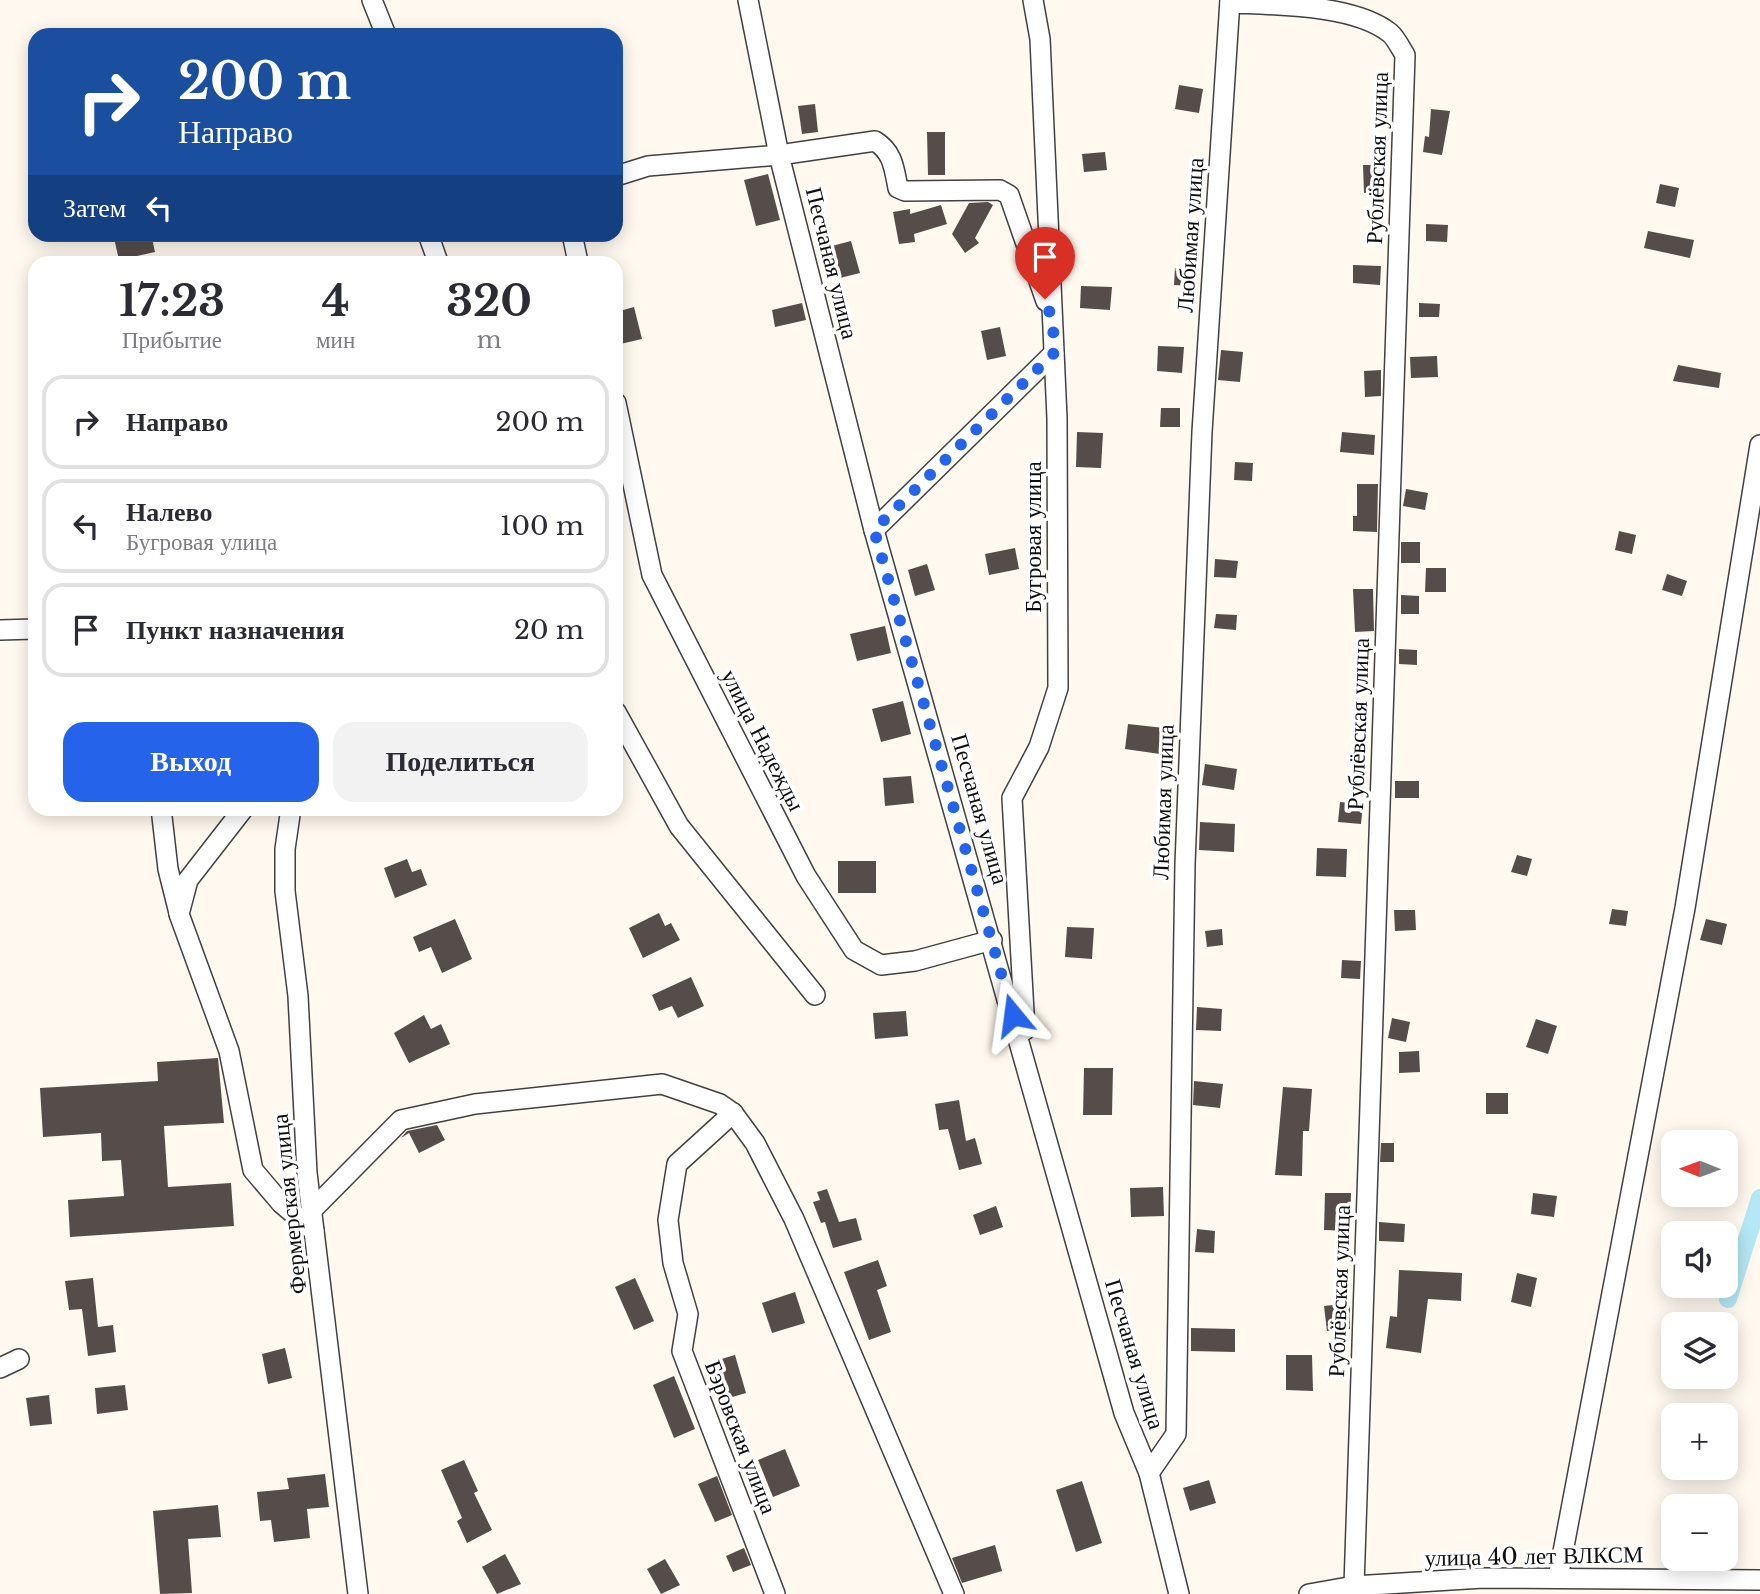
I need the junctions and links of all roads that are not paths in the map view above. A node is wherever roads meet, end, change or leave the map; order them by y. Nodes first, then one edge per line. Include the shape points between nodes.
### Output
1 (372, 0) edge
2 (748, 0) edge
3 (1033, 0) edge
4 (1230, 2) edge
5 (383, 28) edge
6 (779, 155) junction
7 (623, 174) edge
8 (1053, 322) junction
9 (1054, 353) junction
10 (623, 436) edge
11 (1760, 445) edge
12 (874, 530) junction
13 (28, 629) edge
14 (7, 630) edge
15 (28, 635) edge
16 (623, 725) edge
17 (162, 816) edge
18 (238, 816) edge
19 (290, 816) edge
20 (179, 914) junction
21 (992, 940) junction
22 (815, 995) dead end
23 (1027, 1066) junction
24 (733, 1113) junction
25 (312, 1210) junction
26 (314, 1231) junction
27 (19, 1359) dead end
28 (0, 1368) edge
29 (1149, 1473) junction
30 (1558, 1578) junction
31 (1760, 1580) edge
32 (1484, 1586) edge
33 (1695, 1586) edge
34 (1354, 1587) junction
35 (1321, 1593) edge
36 (358, 1594) edge
37 (775, 1594) edge
38 (954, 1594) edge
39 (1179, 1594) edge

1 - 5 street
2 - 6 street, Песчаная улица
3 - 8 street, Бугровая улица via 1040,39
4 - 29 street, Любимая улица via 1202,432 1186,822 1177,1434
4 - 34 street, Рублёвская улица via 1291,6 1359,18 1391,33 1405,55
6 - 7 street via 648,166
6 - 8 street via 875,141 886,148 898,188 905,191 1000,190 1009,195
6 - 12 street, Песчаная улица
8 - 9 street, Бугровая улица
9 - 12 street
9 - 23 street, Бугровая улица via 1058,688 1039,747 1012,798
10 - 21 street, улица Надежды via 652,575 806,876 854,950 881,965 915,961
11 - 30 street via 1685,908
12 - 21 street, Песчаная улица
13 - 14 street
14 - 15 street
16 - 22 street via 679,826
17 - 20 street
18 - 20 street via 188,880
19 - 25 street, Фермерская улица via 285,891 298,996
20 - 26 street via 229,1051 253,1170 281,1203
21 - 23 street, Песчаная улица
23 - 29 street, Песчаная улица via 1124,1413
24 - 25 street via 662,1084 475,1104 401,1120
24 - 37 street, Бэровская улица via 677,1164 668,1220 673,1264 688,1314 682,1351
24 - 38 street via 755,1143 794,1219
25 - 26 street, Фермерская улица
26 - 36 street, Фермерская улица
27 - 28 street
29 - 39 street
30 - 32 street, улица 40 лет ВЛКСМ
30 - 33 street, улица 40 лет ВЛКСМ
31 - 33 street, улица 40 лет ВЛКСМ
32 - 34 street, улица 40 лет ВЛКСМ
34 - 35 street, улица 40 лет ВЛКСМ

